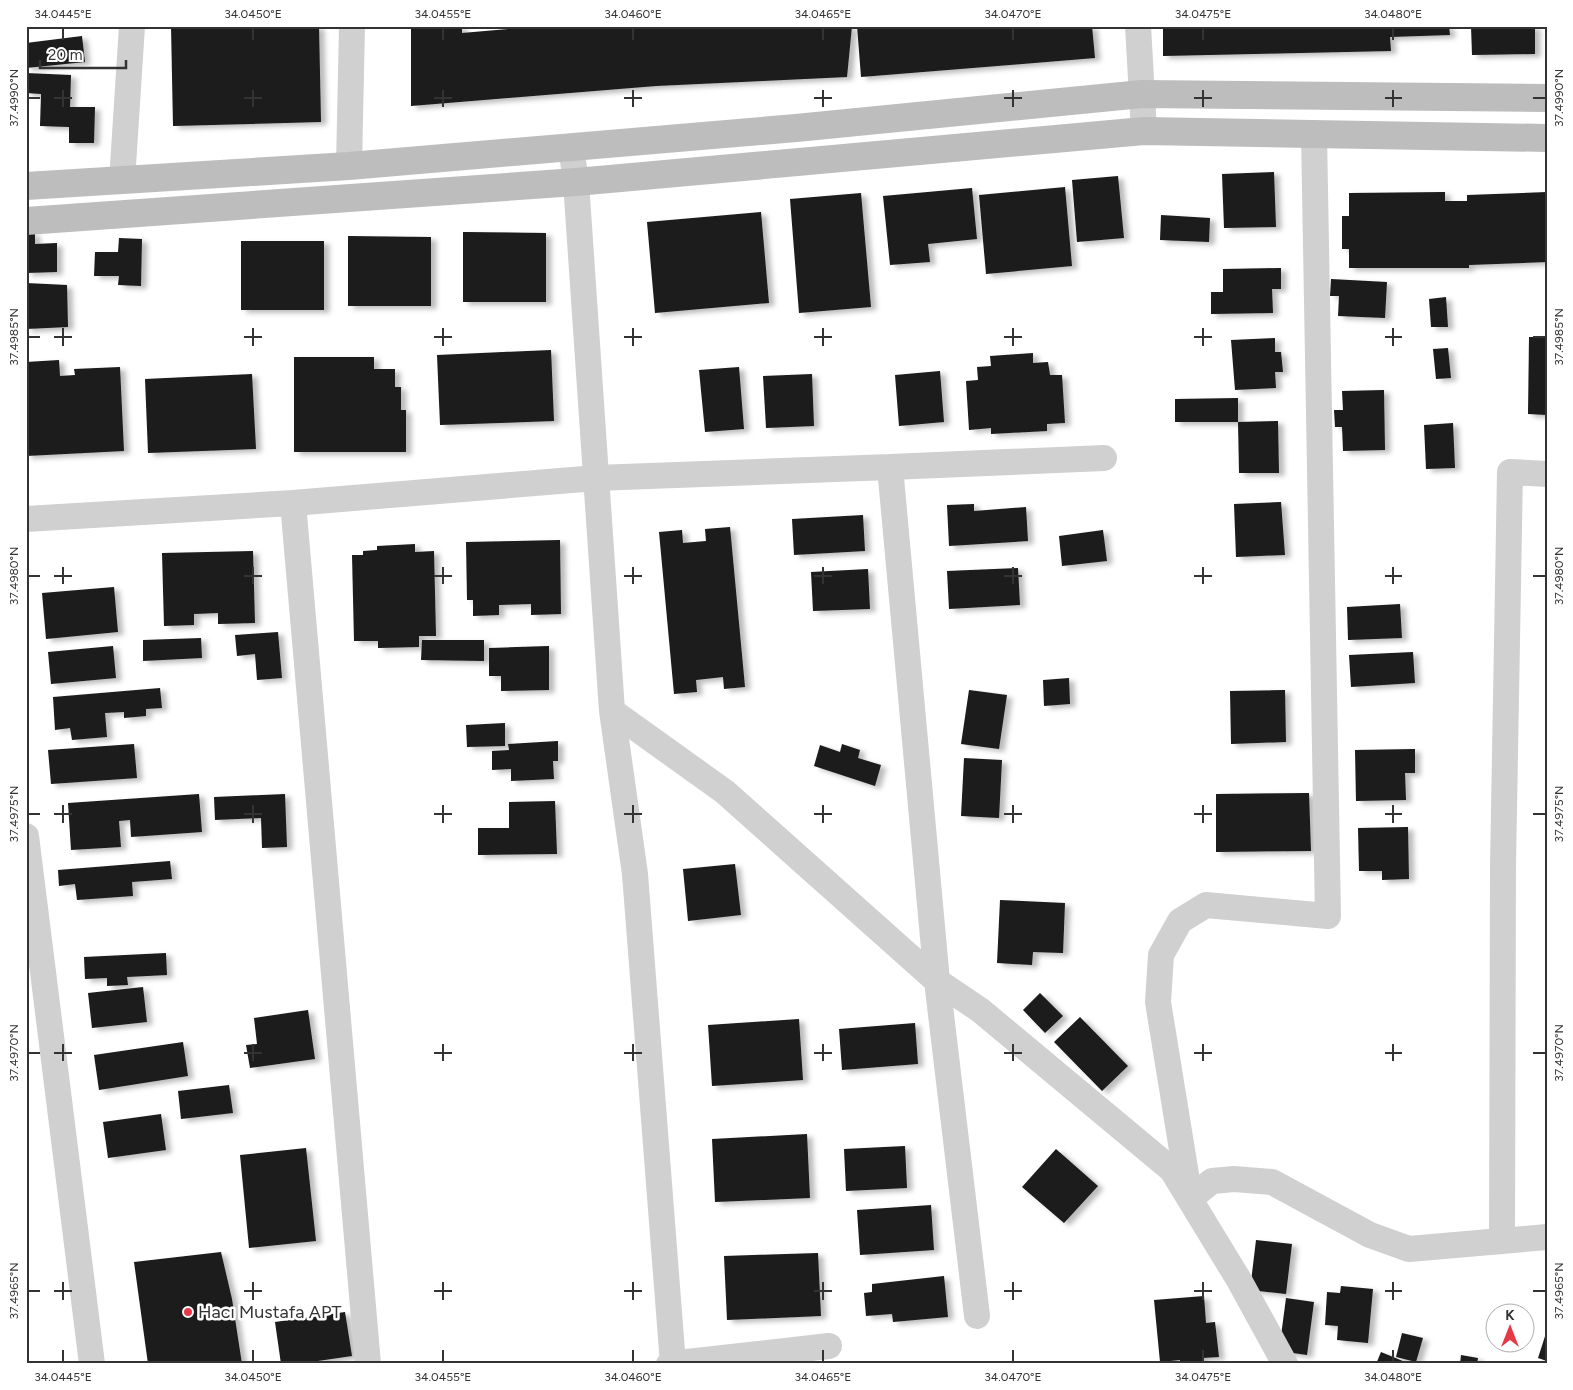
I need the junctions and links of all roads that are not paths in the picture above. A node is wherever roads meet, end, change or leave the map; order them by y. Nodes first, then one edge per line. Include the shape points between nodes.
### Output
1 (132, 26) edge
2 (352, 26) edge
3 (1138, 26) edge
4 (1142, 94) junction
5 (1547, 98) edge
6 (1144, 131) junction
7 (1314, 134) junction
8 (1547, 138) edge
9 (571, 147) junction
10 (349, 166) junction
11 (122, 180) junction
12 (576, 182) junction
13 (26, 186) edge
14 (26, 220) edge
15 (1104, 458) dead end
16 (890, 467) junction
17 (1547, 474) edge
18 (596, 478) junction
19 (293, 503) junction
20 (26, 519) edge
21 (612, 711) junction
22 (26, 836) edge
23 (938, 981) junction
24 (1190, 1199) junction
25 (1547, 1237) edge
26 (1502, 1240) junction
27 (977, 1316) dead end
28 (829, 1346) dead end
29 (92, 1364) edge
30 (368, 1364) edge
31 (669, 1364) edge
32 (673, 1364) edge
33 (1285, 1364) edge

1 - 11 street
2 - 10 street
3 - 4 street
4 - 5 main road
4 - 6 street
4 - 9 main road
6 - 7 main road
6 - 12 main road
7 - 8 main road
7 - 24 street via 1328,916 1206,905 1180,921 1161,955 1158,1002
9 - 10 main road
9 - 12 street
10 - 11 main road
11 - 13 main road
12 - 14 main road
12 - 18 street
15 - 16 street
16 - 18 street
16 - 23 street
17 - 26 street via 1510,472 1503,866
18 - 19 street
18 - 21 street
19 - 20 street
19 - 30 street
21 - 23 street via 725,792
21 - 32 street via 635,874
22 - 29 street
23 - 24 street via 980,1010 1172,1170
23 - 27 street
24 - 26 street via 1212,1181 1272,1182 1370,1235 1409,1249
24 - 33 street
25 - 26 street
28 - 32 street
31 - 32 street

